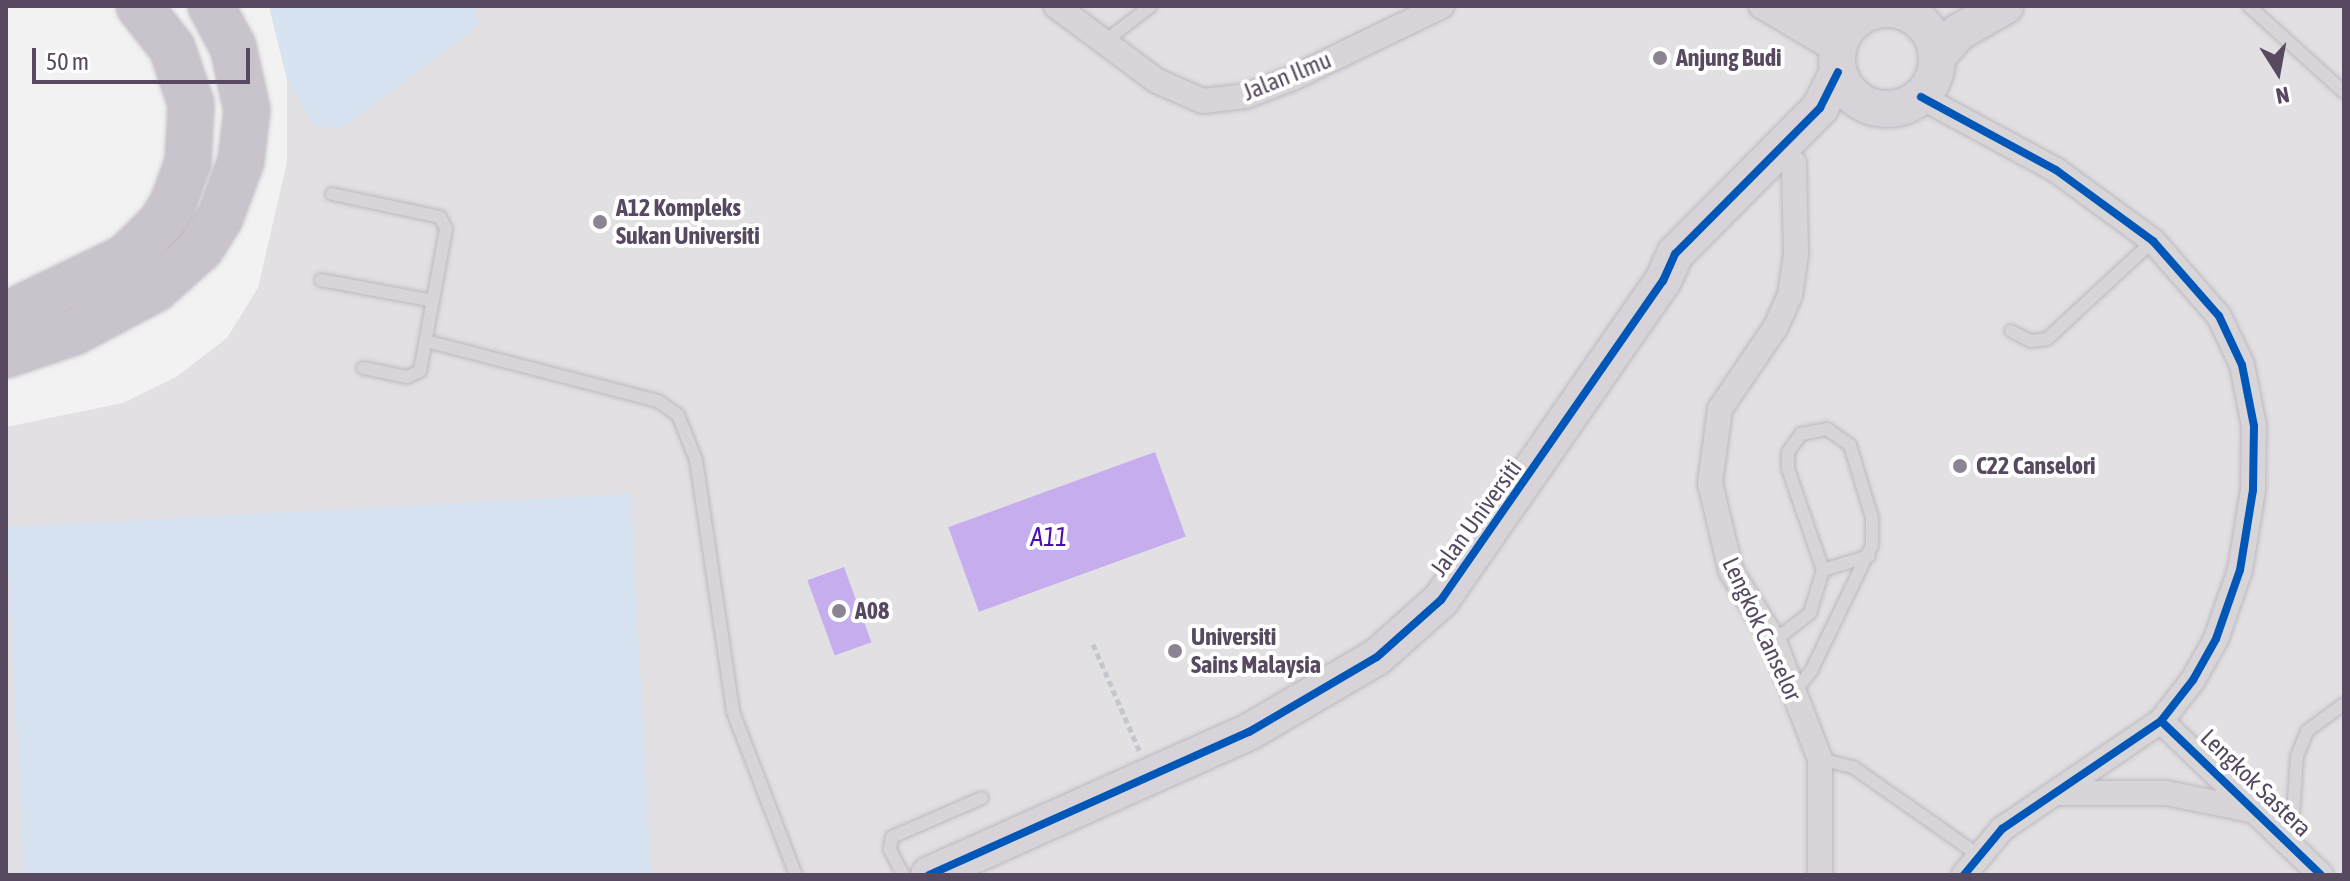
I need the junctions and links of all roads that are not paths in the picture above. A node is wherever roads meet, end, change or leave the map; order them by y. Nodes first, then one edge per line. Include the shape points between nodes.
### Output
1 (139, 6) edge
2 (211, 6) edge
3 (1056, 6) edge
4 (1151, 6) edge
5 (1442, 6) edge
6 (2005, 6) edge
7 (2249, 6) edge
8 (1766, 9) edge
9 (1919, 10) edge
10 (1104, 42) junction
11 (1843, 48) junction
12 (1937, 57) junction
13 (2344, 92) edge
14 (1921, 97) junction
15 (1878, 109) junction
16 (1794, 163) junction
17 (332, 194) dead end
18 (2153, 241) junction
19 (321, 280) dead end
20 (1663, 281) junction
21 (433, 301) junction
22 (6, 315) edge
23 (2011, 331) dead end
24 (426, 341) junction
25 (6, 355) edge
26 (363, 368) dead end
27 (1869, 556) junction
28 (1823, 570) junction
29 (1774, 641) junction
30 (1794, 693) junction
31 (2344, 704) edge
32 (2161, 721) junction
33 (1820, 759) junction
34 (2056, 793) junction
35 (982, 798) dead end
36 (2256, 811) junction
37 (2291, 844) junction
38 (1977, 854) junction
39 (796, 875) edge
40 (903, 875) edge
41 (929, 875) edge
42 (1820, 875) edge
43 (1964, 875) edge
44 (2321, 875) edge

1 - 22 highway via 172,48 187,84 192,120 183,180 146,241 105,271
2 - 25 highway via 243,80 247,110 241,161 220,218 178,270 105,317
3 - 10 street, Jalan Ilmu
4 - 10 lane
5 - 10 street, Jalan Ilmu via 1293,78 1246,96 1203,101 1157,81
6 - 12 street via 1959,32
7 - 13 lane
8 - 11 street
8 - 11 street
9 - 11 street via 1880,10
9 - 12 street
11 - 15 street via 1861,102
11 - 20 street, Jalan Universiti via 1820,108 1675,254
12 - 14 street via 1936,72
14 - 15 street via 1894,109
14 - 18 street via 2056,170
15 - 16 street, Jalan Universiti via 1855,115
16 - 20 street, Jalan Universiti via 1686,274
16 - 29 street, Lengkok Canselor via 1796,254 1790,295 1720,409 1710,483 1731,571
17 - 21 lane via 445,221
18 - 23 lane via 2047,339 2031,341
18 - 32 street via 2219,316 2242,365 2254,426 2253,490 2240,570 2216,639
19 - 21 lane
20 - 41 street, Jalan Universiti via 1441,600 1377,657 1249,732
21 - 24 lane
24 - 26 lane via 414,377
24 - 39 lane via 658,401 678,415 696,460 733,712
27 - 28 lane
27 - 28 lane via 1872,518 1850,445 1836,432 1807,431 1791,445 1788,469
27 - 30 lane via 1811,671
28 - 29 lane via 1810,613
29 - 30 street, Lengkok Canselor
30 - 33 street, Lengkok Canselor
31 - 37 lane via 2307,731 2297,756
32 - 34 street
32 - 36 street, Lengkok Sastera
33 - 38 lane via 1853,767
33 - 42 street, Lengkok Canselor
34 - 36 street, Lengkok Sastera via 2166,793
34 - 38 street via 2002,829
35 - 40 lane via 892,837 890,849
36 - 37 street, Lengkok Sastera
37 - 44 street, Lengkok Sastera
38 - 43 street

